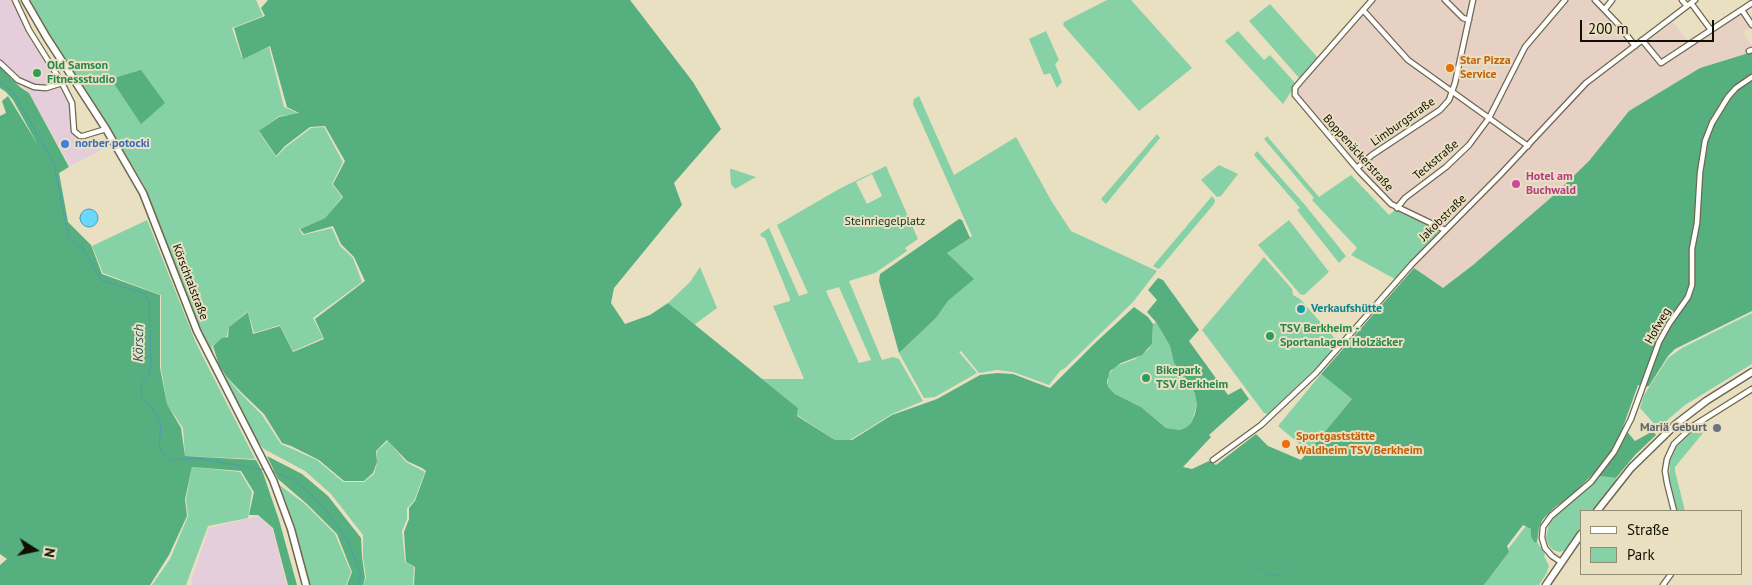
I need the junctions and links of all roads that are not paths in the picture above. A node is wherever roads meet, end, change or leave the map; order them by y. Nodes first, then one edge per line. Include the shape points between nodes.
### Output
1 (15, 0) edge
2 (25, 0) edge
3 (1372, 0) edge
4 (1444, 0) edge
5 (1473, 0) edge
6 (1565, 0) edge
7 (1595, 0) edge
8 (1612, 0) edge
9 (1682, 0) edge
10 (1691, 3) edge
11 (1752, 4) edge
12 (1604, 8) junction
13 (1362, 10) junction
14 (1742, 10) junction
15 (1469, 20) junction
16 (1752, 25) edge
17 (1711, 30) junction
18 (1642, 40) junction
19 (1635, 46) junction
20 (0, 63) edge
21 (1752, 77) edge
22 (62, 83) junction
23 (1453, 93) junction
24 (1489, 118) junction
25 (106, 129) junction
26 (1528, 146) junction
27 (1357, 168) junction
28 (1397, 208) junction
29 (1445, 230) junction
30 (1752, 372) edge
31 (1752, 389) edge
32 (1213, 460) dead end
33 (1598, 510) edge
34 (1674, 510) edge
35 (1580, 535) edge
36 (1561, 562) junction
37 (306, 585) edge
38 (1546, 585) edge

1 - 22 street via 29,30
2 - 25 main road, Körschtalstraße
3 - 13 street
4 - 15 street
5 - 15 street, Limburgstraße
6 - 24 street, Teckstraße via 1525,47
7 - 12 street
8 - 12 street
9 - 10 street
10 - 17 street
10 - 18 street, Jakobstraße
11 - 14 street
12 - 19 street
13 - 23 street via 1408,60
13 - 27 street, Boppenäckerstraße via 1294,92
14 - 16 street
14 - 17 street
15 - 23 street, Limburgstraße
17 - 18 street via 1660,63
18 - 19 street, Jakobstraße
19 - 26 street, Jakobstraße via 1586,83
20 - 22 street via 18,80 34,87 46,88
21 - 36 street, Hofweg via 1728,97 1705,141 1692,249 1692,285 1688,297 1659,342 1631,419 1614,452 1590,482 1543,527 1543,545
22 - 25 street via 72,103 74,131 83,136
23 - 24 street
23 - 27 street, Limburgstraße via 1440,110
24 - 26 street
24 - 28 street, Teckstraße via 1458,156
25 - 37 main road, Körschtalstraße via 142,192 197,331 272,480 291,529
26 - 29 street, Jakobstraße
27 - 28 street, Boppenäckerstraße
28 - 29 street, Boppenäckerstraße
29 - 32 street, Jakobstraße via 1312,377 1265,422
30 - 33 main road via 1676,424 1631,468
31 - 34 street via 1693,426 1674,444 1665,472
35 - 36 main road
36 - 38 main road

